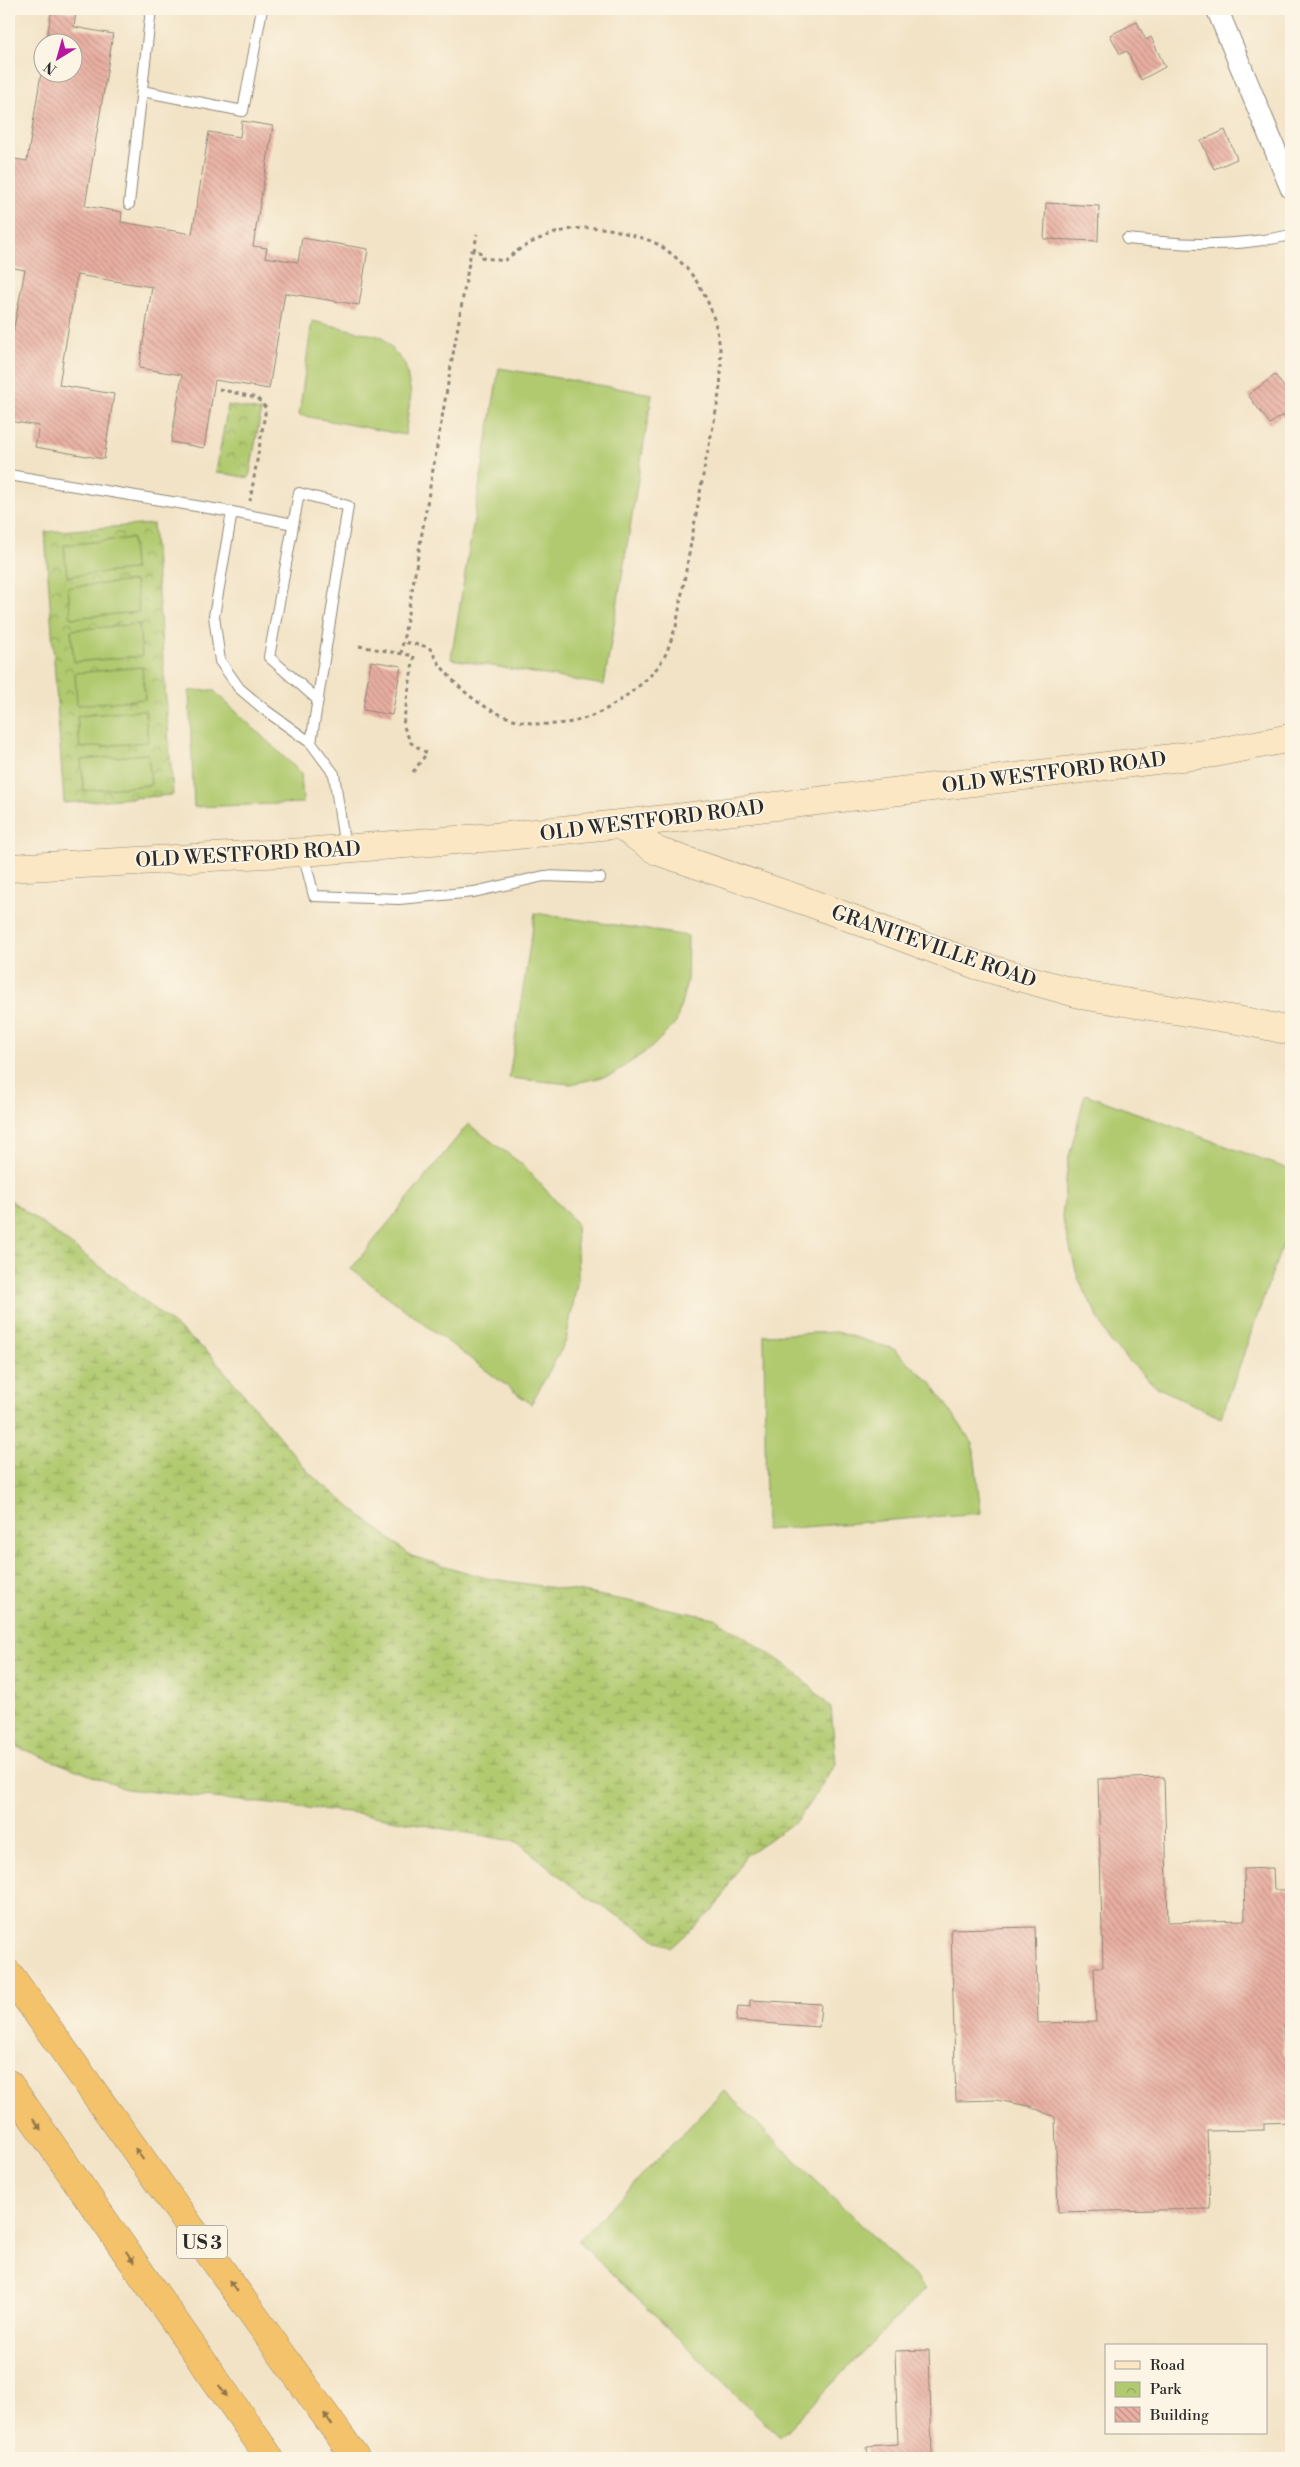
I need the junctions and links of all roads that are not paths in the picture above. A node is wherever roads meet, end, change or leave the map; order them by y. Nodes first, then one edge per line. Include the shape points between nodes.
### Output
1 (151, 9) edge
2 (262, 9) edge
3 (1217, 9) edge
4 (142, 91) junction
5 (1291, 188) edge
6 (129, 204) dead end
7 (1291, 235) edge
8 (1127, 239) dead end
9 (9, 475) edge
10 (232, 512) junction
11 (293, 524) junction
12 (318, 700) junction
13 (1291, 738) edge
14 (311, 743) junction
15 (620, 825) junction
16 (345, 850) junction
17 (303, 852) junction
18 (9, 868) edge
19 (600, 878) dead end
20 (1291, 1031) edge
21 (9, 1962) edge
22 (9, 1974) edge
23 (47, 2026) junction
24 (9, 2084) edge
25 (270, 2458) edge
26 (356, 2458) edge

1 - 4 lane
2 - 4 lane via 243,111
3 - 5 street
4 - 6 lane
7 - 8 lane via 1253,243 1194,246
9 - 10 lane
10 - 11 lane
10 - 14 lane via 214,616 220,661 239,688
11 - 12 lane via 269,657
11 - 12 lane via 299,493 348,506
12 - 14 lane
13 - 15 main road, OLD WESTFORD ROAD via 1214,753
14 - 16 lane via 334,774
15 - 16 main road, OLD WESTFORD ROAD
15 - 20 main road, GRANITEVILLE ROAD via 657,851 808,902 976,965 1087,996
16 - 17 main road, OLD WESTFORD ROAD
17 - 18 main road, OLD WESTFORD ROAD
17 - 19 lane via 314,896 399,899 474,892 544,876
21 - 23 highway
22 - 23 highway, US 3
26 -> 23 highway, US 3
24 -> 25 highway

